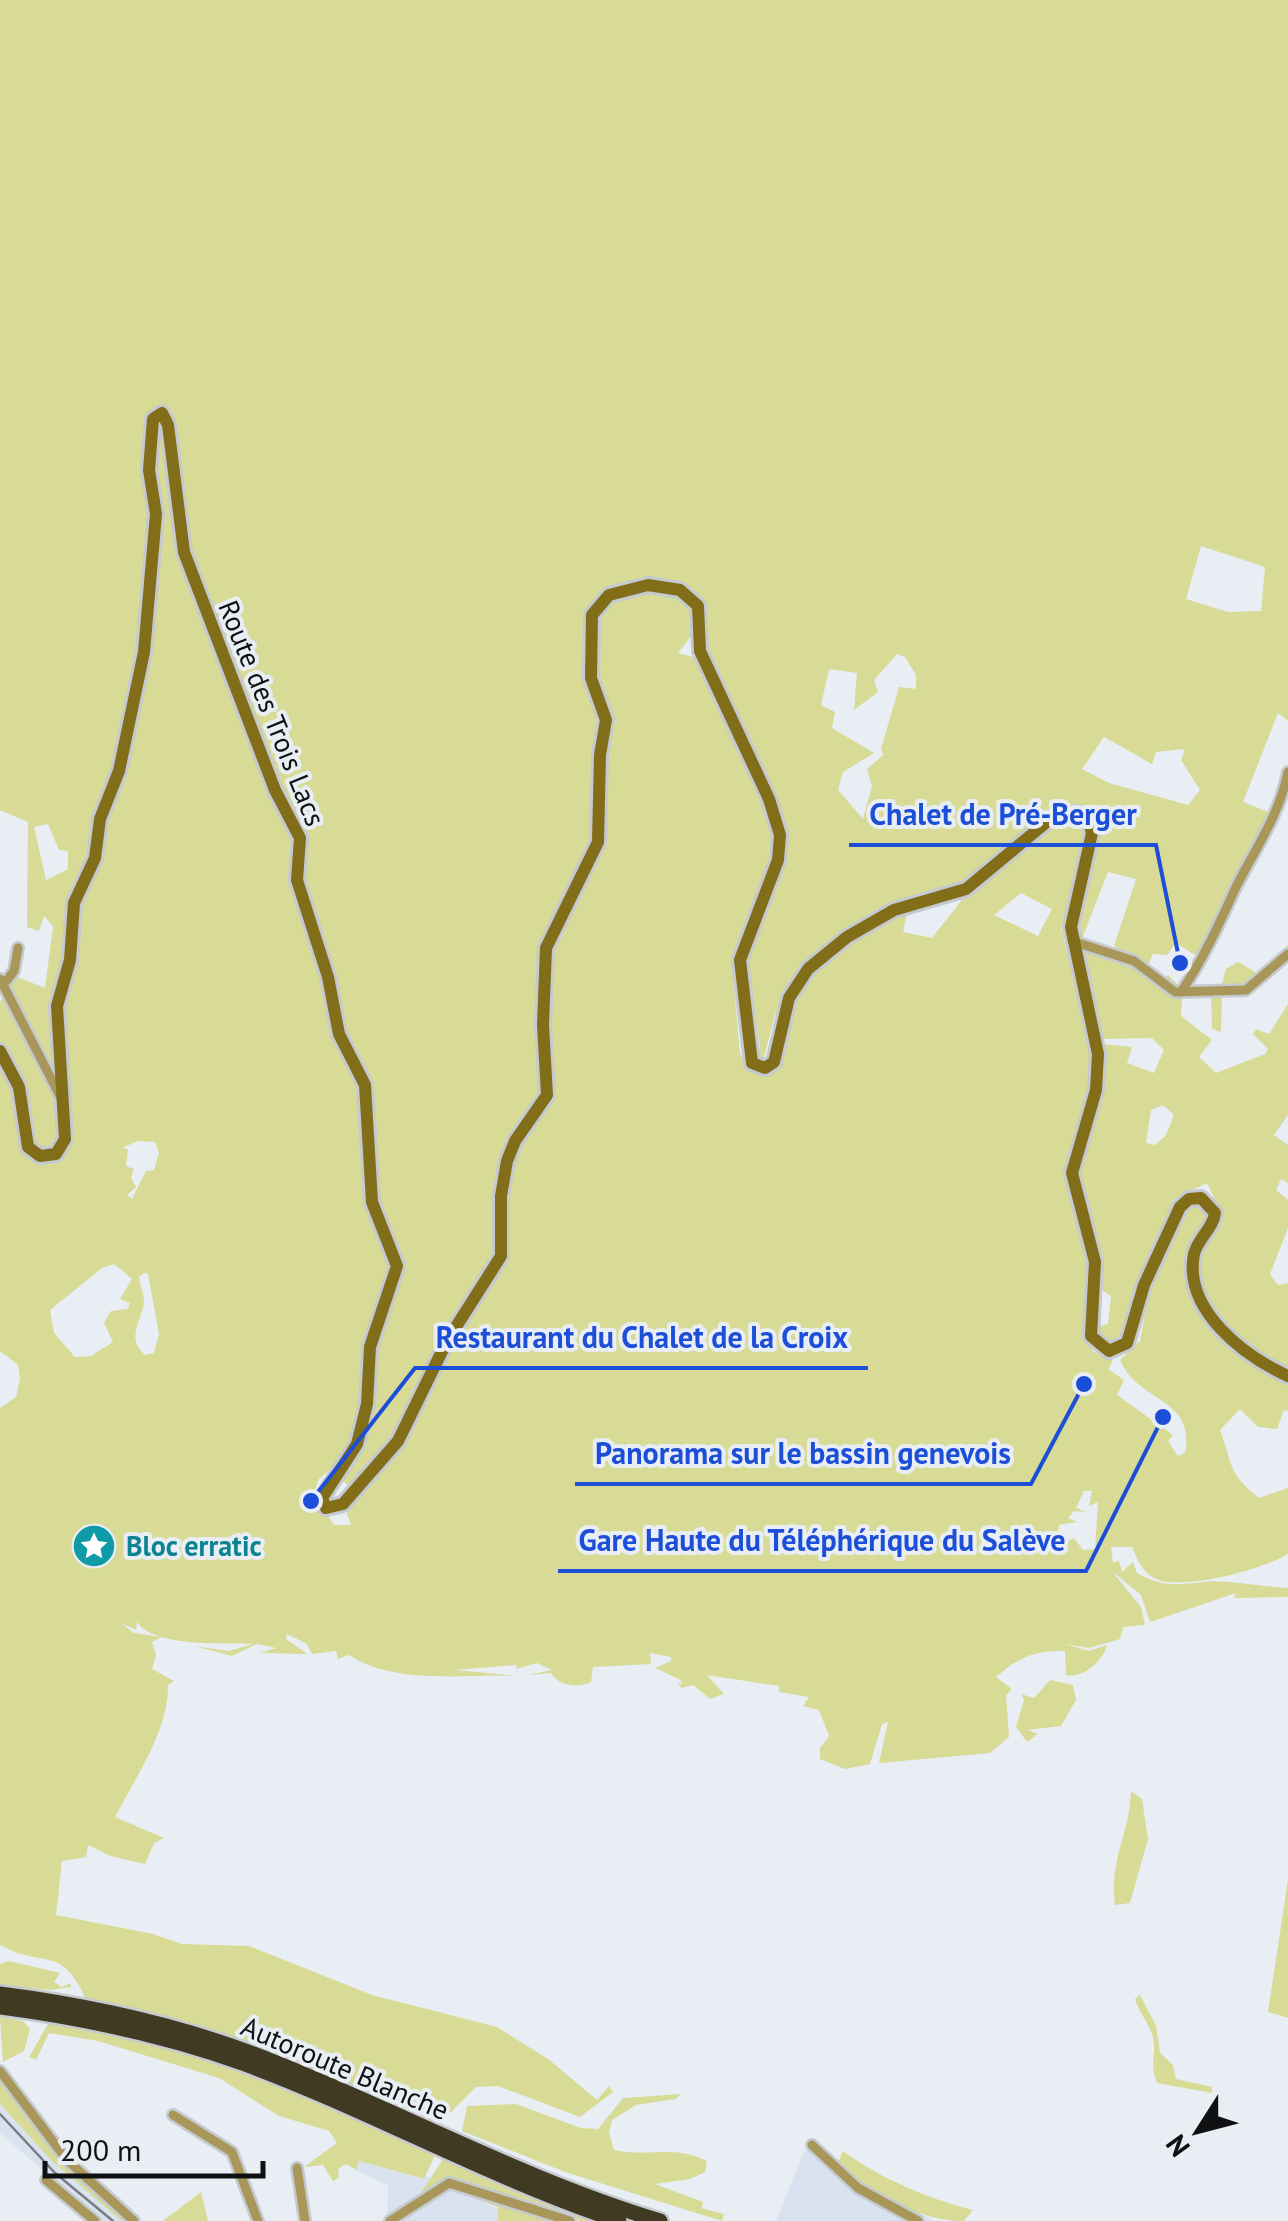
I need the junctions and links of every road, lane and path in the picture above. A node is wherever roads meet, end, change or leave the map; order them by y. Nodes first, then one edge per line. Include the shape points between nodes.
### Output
1 (1288, 772) edge
2 (1072, 941) junction
3 (18, 948) dead end
4 (1288, 954) edge
5 (2, 982) edge
6 (1181, 992) junction
7 (0, 1052) edge
8 (61, 1099) junction
9 (1288, 1376) edge
10 (0, 1994) edge
11 (0, 2007) edge
12 (0, 2071) edge
13 (172, 2115) dead end
14 (812, 2145) dead end
15 (297, 2168) dead end
16 (46, 2180) dead end
17 (392, 2220) edge
18 (95, 2221) edge
19 (134, 2221) edge
20 (258, 2221) edge
21 (305, 2221) edge
22 (570, 2221) edge
23 (619, 2221) edge
24 (660, 2221) edge
25 (918, 2221) edge

1 - 6 street via 1269,832
2 - 6 street via 1134,961 1168,990
2 - 8 street, Route des Trois Lacs via 1092,832 1084,816 1070,811 1051,818 966,889 894,910 818,960 789,998 774,1062 760,1068 748,1052 740,960 778,860 780,835 700,651 692,598 648,586 619,590 601,602 589,632 592,690 606,720 598,842 546,948 547,1095 507,1161 502,1256 446,1341 398,1441 343,1504 328,1509 323,1494 361,1433 370,1348 396,1264 372,1202 365,1085 339,1034 297,880 300,838 194,586 179,530 168,425 157,414 149,459 157,500 146,640 119,771 72,914 70,960 56,1017
2 - 9 street, Route des Trois Lacs via 1098,1054 1096,1090 1072,1173 1095,1262 1092,1336 1110,1351 1126,1343 1144,1284 1180,1207 1201,1198 1215,1216 1194,1260 1206,1311 1225,1333
3 - 5 street via 14,971
4 - 6 street via 1246,990
5 - 8 street
7 - 8 street, Route des Trois Lacs via 19,1088 25,1141 36,1155 52,1156 63,1146
10 - 24 highway, Autoroute Blanche via 121,2014 217,2041 530,2175
11 - 23 highway, Autoroute Blanche via 120,2027 229,2059
12 - 19 street via 67,2160
13 - 20 street via 232,2152
14 - 25 street via 854,2185
15 - 21 street
16 - 18 street
17 - 22 street via 450,2184

